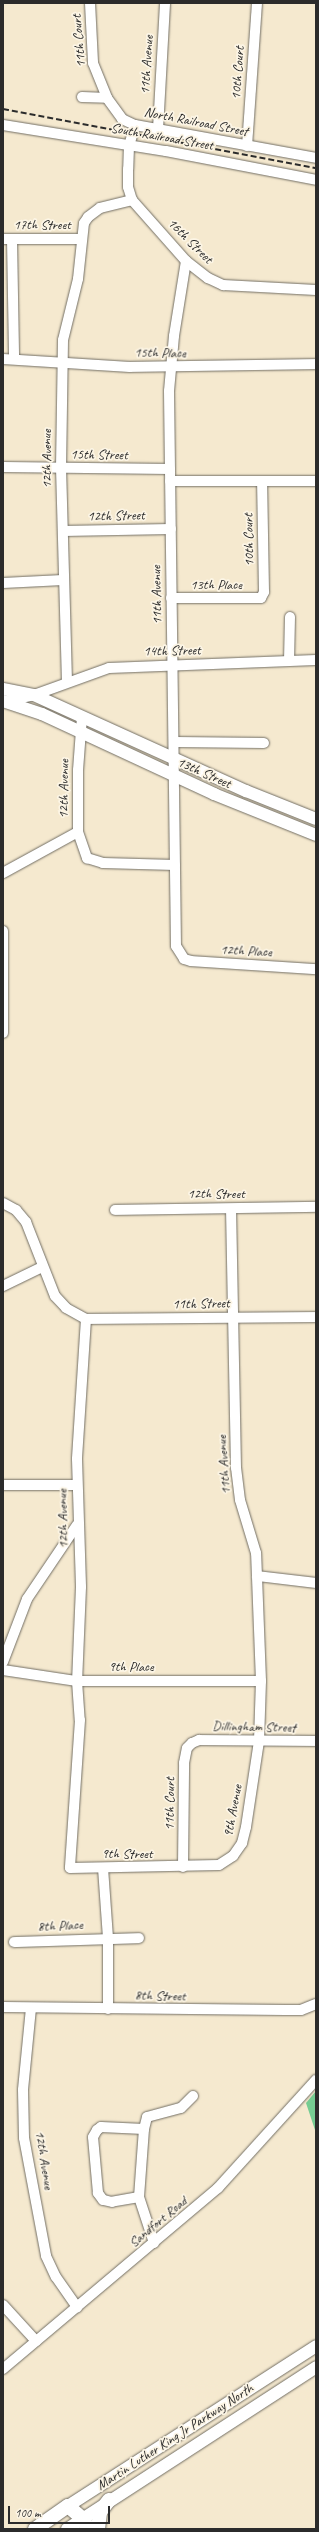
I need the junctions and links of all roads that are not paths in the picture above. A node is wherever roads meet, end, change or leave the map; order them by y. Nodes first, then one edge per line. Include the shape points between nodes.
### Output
1 (90, 3) edge
2 (165, 3) edge
3 (257, 3) edge
4 (82, 97) dead end
5 (107, 98) junction
6 (3, 125) edge
7 (135, 125) junction
8 (158, 130) junction
9 (129, 146) junction
10 (247, 146) junction
11 (316, 158) edge
12 (316, 180) edge
13 (132, 200) junction
14 (8, 239) edge
15 (82, 239) junction
16 (186, 261) junction
17 (316, 290) edge
18 (3, 359) edge
19 (14, 359) junction
20 (61, 361) junction
21 (316, 364) edge
22 (171, 367) junction
23 (3, 467) edge
24 (61, 468) junction
25 (170, 469) junction
26 (170, 481) junction
27 (262, 481) junction
28 (316, 481) edge
29 (171, 529) junction
30 (63, 531) junction
31 (63, 580) junction
32 (3, 583) edge
33 (171, 598) junction
34 (261, 598) joint
35 (290, 616) dead end
36 (316, 660) edge
37 (289, 661) junction
38 (172, 666) junction
39 (67, 682) junction
40 (34, 695) junction
41 (3, 697) edge
42 (82, 717) junction
43 (81, 734) junction
44 (175, 742) junction
45 (264, 742) dead end
46 (175, 760) junction
47 (174, 776) junction
48 (316, 819) edge
49 (78, 832) junction
50 (316, 835) edge
51 (175, 865) junction
52 (3, 872) edge
53 (3, 931) edge
54 (178, 954) joint
55 (316, 969) edge
56 (3, 978) edge
57 (3, 1033) edge
58 (3, 1203) edge
59 (316, 1207) edge
60 (231, 1209) junction
61 (115, 1210) dead end
62 (42, 1267) junction
63 (3, 1286) edge
64 (316, 1316) edge
65 (232, 1317) junction
66 (86, 1318) junction
67 (3, 1485) edge
68 (77, 1485) junction
69 (78, 1525) junction
70 (257, 1576) junction
71 (316, 1583) edge
72 (3, 1662) edge
73 (3, 1670) edge
74 (78, 1681) junction
75 (260, 1681) junction
76 (259, 1741) junction
77 (316, 1741) edge
78 (192, 1743) joint
79 (183, 1867) junction
80 (70, 1868) joint
81 (102, 1868) junction
82 (108, 1937) junction
83 (139, 1938) dead end
84 (14, 1942) dead end
85 (316, 2004) edge
86 (3, 2008) edge
87 (31, 2008) junction
88 (108, 2009) junction
89 (316, 2080) edge
90 (193, 2096) dead end
91 (144, 2129) junction
92 (139, 2197) junction
93 (154, 2243) junction
94 (3, 2305) edge
95 (77, 2307) junction
96 (36, 2341) junction
97 (316, 2346) edge
98 (316, 2367) edge
99 (3, 2369) edge
100 (109, 2500) junction
101 (68, 2506) junction
102 (78, 2526) edge
103 (35, 2529) edge
104 (98, 2529) edge

1 - 5 street, 11th Court via 93,62
2 - 8 street, 11th Avenue
3 - 10 street, 10th Court
4 - 5 street
5 - 7 street, North Railroad Street via 122,119
6 - 9 street, South Railroad Street
7 - 8 street, North Railroad Street
7 - 9 street
8 - 10 street, North Railroad Street
9 - 12 street, South Railroad Street via 190,155
9 - 13 street via 128,186
10 - 11 street, North Railroad Street
13 - 15 street, 17th Street via 94,212 84,223
13 - 16 street, 16th Street
14 - 15 street, 17th Street
14 - 19 street
15 - 20 street, 12th Avenue via 78,279 66,325
16 - 17 street, 16th Street via 223,285
16 - 22 street, 11th Avenue
18 - 19 street, 15th Place
19 - 20 street, 15th Place
20 - 22 street, 15th Place via 130,368
20 - 24 street, 12th Avenue
21 - 22 street, 15th Place
22 - 25 street, 11th Avenue
23 - 24 street, 15th Street
24 - 25 street, 15th Street
24 - 30 street, 12th Avenue
25 - 26 street, 11th Avenue
26 - 27 street
26 - 29 street, 11th Avenue
27 - 28 street
27 - 34 street, 10th Court via 264,592
29 - 30 street, 12th Street
29 - 33 street, 11th Avenue
30 - 31 street, 12th Avenue
31 - 32 street
31 - 39 street, 12th Avenue
33 - 34 street, 13th Place
33 - 38 street, 11th Avenue
35 - 37 street
36 - 37 street, 14th Street
37 - 38 street, 14th Street
38 - 39 street, 14th Street via 109,668
38 - 44 street, 11th Avenue
39 - 40 street, 14th Street
40 - 41 main road
40 - 42 main road
41 - 43 main road
42 - 43 street, 12th Avenue
42 - 46 main road, 13th Street
43 - 47 main road, 13th Street
43 - 49 street, 12th Avenue
44 - 45 street, 13th Street
44 - 46 street, 11th Avenue
46 - 47 street, 11th Avenue
46 - 48 main road, 13th Street
47 - 50 main road, 13th Street
47 - 51 street, 11th Avenue
49 - 51 street via 87,858 94,862
49 - 52 street, 12th Avenue
51 - 54 street, 11th Avenue via 174,933
53 - 56 street
54 - 55 street, 12th Place via 184,960 191,961
56 - 57 street
58 - 62 street via 16,1210 26,1222
59 - 60 street, 12th Street
60 - 61 street, 12th Street
60 - 65 street, 11th Avenue
62 - 63 street
62 - 66 street via 50,1289 60,1302
64 - 65 street, 11th Street
65 - 66 street, 11th Street
65 - 70 street, 11th Avenue via 238,1484 256,1553
66 - 68 street, 12th Avenue
67 - 68 street
68 - 69 street, 12th Avenue
69 - 72 street via 27,1599
69 - 74 street, 12th Avenue via 81,1587
70 - 71 street
70 - 75 street, 11th Avenue
73 - 74 street, 9th Place
74 - 75 street, 9th Place
74 - 80 street, 12th Avenue via 80,1720
75 - 76 street, 11th Avenue
76 - 77 street, Dillingham Street
76 - 78 street, Dillingham Street via 199,1740
76 - 79 street, 9th Avenue via 242,1843 233,1856 219,1865
78 - 79 street, 11th Court via 184,1763
79 - 81 street, 9th Street
80 - 81 street, 9th Street
81 - 82 street
82 - 83 street, 8th Place
82 - 84 street, 8th Place
82 - 88 street
85 - 88 street, 8th Street via 301,2010
86 - 87 street, 8th Street
87 - 88 street, 8th Street
87 - 95 street, 12th Avenue via 23,2090 24,2138 46,2256 56,2277
89 - 93 street, Sandfort Road via 218,2188
90 - 91 street via 181,2108 147,2117
91 - 92 street
91 - 92 street via 101,2127 93,2137 98,2193 103,2200 112,2202
92 - 93 street
93 - 95 street, Sandfort Road
94 - 96 street
95 - 96 street, Sandfort Road
96 - 99 street, Sandfort Road
97 - 101 main road, Martin Luther King Jr Parkway North
98 - 100 main road, Martin Luther King Jr Parkway North
100 - 102 main road, Martin Luther King Jr Parkway North
100 - 104 highway via 100,2512
101 - 102 highway
101 - 103 highway, Martin Luther King Jr Parkway North

